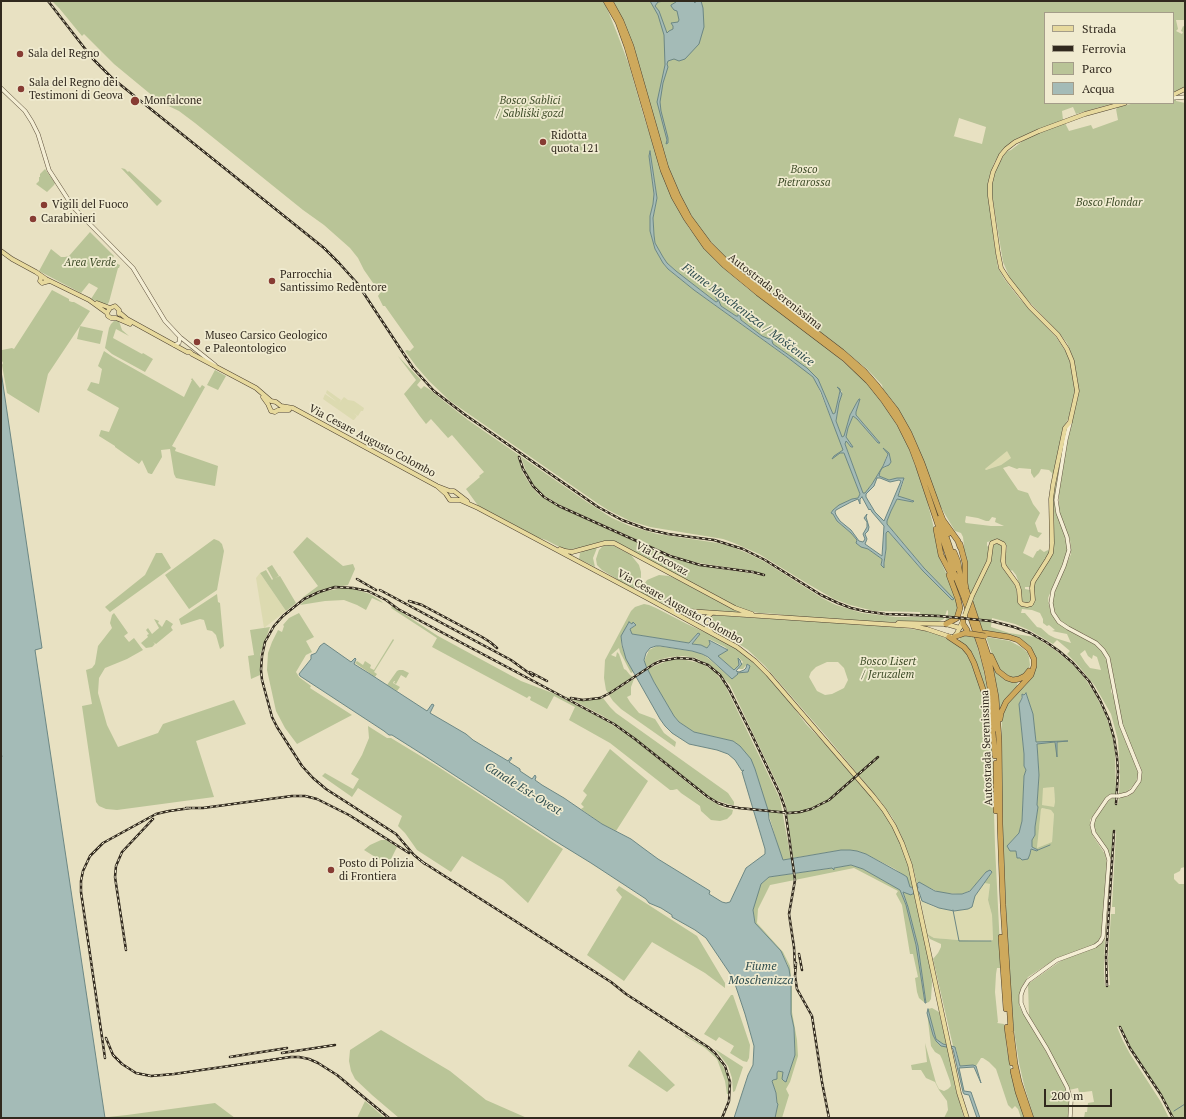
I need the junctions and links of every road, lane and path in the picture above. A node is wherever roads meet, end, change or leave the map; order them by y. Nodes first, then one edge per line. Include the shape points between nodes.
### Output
1 (606, 1) edge
2 (610, 1) edge
3 (1, 88) edge
4 (1185, 89) edge
5 (1174, 94) edge
6 (1185, 97) edge
7 (1174, 98) edge
8 (1121, 104) edge
9 (1, 251) edge
10 (89, 300) junction
11 (110, 308) junction
12 (107, 313) junction
13 (120, 313) junction
14 (116, 318) junction
15 (180, 337) junction
16 (174, 345) junction
17 (191, 346) junction
18 (189, 353) junction
19 (222, 371) junction
20 (273, 402) junction
21 (278, 403) junction
22 (269, 407) junction
23 (278, 410) junction
24 (299, 413) junction
25 (1070, 422) junction
26 (436, 486) junction
27 (450, 491) junction
28 (457, 493) junction
29 (447, 496) junction
30 (454, 500) junction
31 (470, 504) junction
32 (934, 515) junction
33 (544, 544) junction
34 (580, 550) junction
35 (945, 560) junction
36 (579, 562) junction
37 (947, 568) junction
38 (965, 600) junction
39 (669, 610) junction
40 (712, 613) junction
41 (768, 617) junction
42 (964, 617) junction
43 (874, 623) junction
44 (960, 628) junction
45 (948, 631) junction
46 (970, 632) junction
47 (713, 634) junction
48 (984, 636) junction
49 (999, 740) junction
50 (995, 756) junction
51 (1001, 905) junction
52 (967, 1118) edge
53 (1027, 1118) edge
54 (1031, 1118) edge
55 (1070, 1118) edge

1 - 32 highway, Autostrada Serenissima via 628,47 669,187 686,218 706,247 724,265 845,359 875,389 905,435
2 - 48 highway, Autostrada Serenissima via 631,46 666,168 689,217 709,244 735,270 842,352 871,379 896,410 922,463 943,520 958,541 965,563 966,589
3 - 15 main road via 24,111 34,126 49,170 72,204 133,268 158,312
4 - 5 main road
6 - 7 main road
8 - 25 main road via 1064,121 1015,142 1006,149 997,162 989,190 1001,268 1030,307 1058,335 1072,361 1077,391
9 - 10 main road via 44,279
10 - 11 main road
10 - 12 main road
11 - 12 main road
11 - 13 main road via 116,307
12 - 14 main road via 111,318
13 - 14 main road
13 - 16 main road
14 - 18 main road
15 - 16 main road via 179,342
15 - 17 main road
16 - 18 main road
17 - 18 main road
17 - 19 main road
18 - 19 main road
19 - 20 main road via 256,388
19 - 22 main road via 257,392
20 - 21 main road, Via Cesare Augusto Colombo
20 - 22 main road
21 - 23 main road
21 - 24 main road, Via Cesare Augusto Colombo
22 - 23 main road via 273,412
23 - 24 main road, Via Cesare Augusto Colombo via 288,409
24 - 26 main road, Via Cesare Augusto Colombo
25 - 42 main road, bridge via 1066,428 1052,492 1051,553 1033,582 1031,604 1026,606 1020,602 1017,584 1004,566 1004,546 998,541 992,543 989,561
25 - 55 main road via 1056,500 1069,550 1053,591 1053,614 1059,622 1096,643 1108,658 1121,725 1140,772 1139,781 1132,791 1107,799 1092,824 1107,853 1109,865 1102,940 1095,946 1057,960 1028,981 1023,989 1021,1002 1025,1013 1070,1094
26 - 27 main road, Via Cesare Augusto Colombo
26 - 29 main road, Via Cesare Augusto Colombo
27 - 28 main road, Via Cesare Augusto Colombo via 454,490
27 - 29 main road
28 - 30 main road
28 - 31 main road, Via Cesare Augusto Colombo
29 - 30 main road, Via Cesare Augusto Colombo
30 - 31 main road, Via Cesare Augusto Colombo
31 - 33 main road, Via Cesare Augusto Colombo
32 - 35 highway
32 - 37 highway via 941,555
32 - 38 highway
32 - 38 highway via 956,556
33 - 34 main road, Via Locovaz via 565,551
33 - 36 main road, Via Cesare Augusto Colombo
34 - 36 main road via 577,556
34 - 41 main road, Via Locovaz via 611,542 735,608
35 - 37 highway
35 - 38 highway
36 - 39 main road, Via Cesare Augusto Colombo
37 - 38 highway
37 - 45 highway via 960,608
38 - 50 highway, Autostrada Serenissima via 981,648 990,687
39 - 40 main road, Via Locovaz
39 - 47 main road, Via Cesare Augusto Colombo
40 - 41 main road, Via Locovaz
40 - 47 main road via 706,621
41 - 43 main road, Via Locovaz
42 - 44 main road
42 - 45 main road
42 - 46 highway via 964,624
43 - 45 main road, Via Locovaz
43 - 45 main road, Via Locovaz via 921,623
44 - 45 main road
44 - 45 main road, Via Locovaz
44 - 46 highway
45 - 46 highway via 965,634
45 - 50 highway via 969,653 974,663 992,722
46 - 48 highway, bridge
47 - 52 main road, Via Cesare Augusto Colombo via 737,647 768,674 876,799 889,818 902,843 914,879 959,1093
48 - 48 highway via 1010,640 1023,647 1031,658 1028,673 1023,678 1013,680 1005,677 996,668
48 - 49 highway, Autostrada Serenissima via 994,685
48 - 49 highway via 1018,640 1029,649 1034,659 1031,675 1010,696 1003,708
49 - 51 highway, Autostrada Serenissima
50 - 51 highway, Autostrada Serenissima
51 - 53 highway via 1010,1055
51 - 54 highway via 1013,1048 1019,1082

